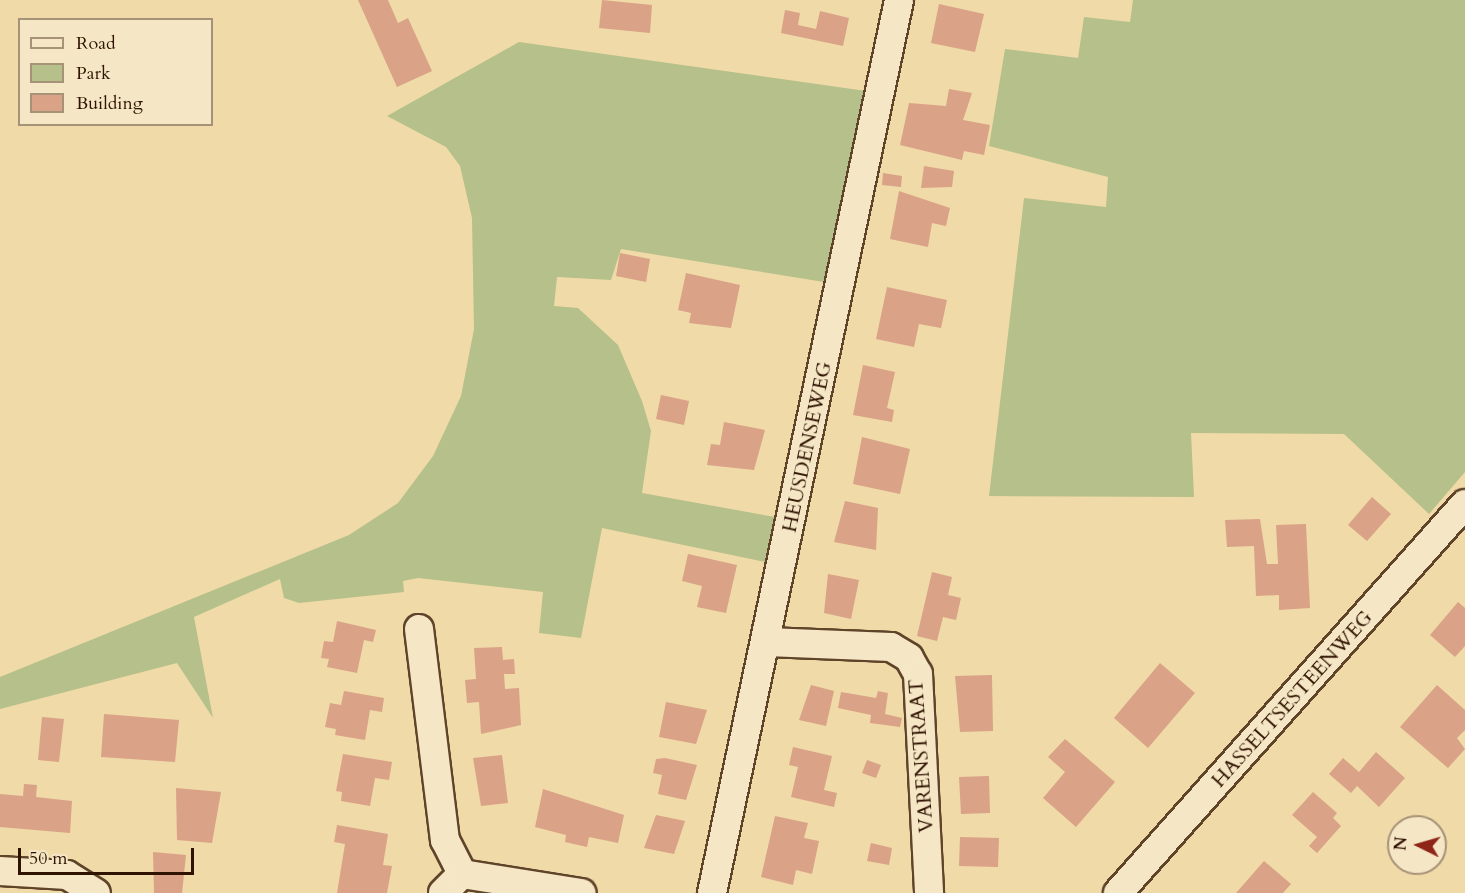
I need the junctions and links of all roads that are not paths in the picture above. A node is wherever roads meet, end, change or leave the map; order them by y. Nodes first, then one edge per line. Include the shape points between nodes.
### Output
1 (899, 0) edge
2 (1465, 504) edge
3 (419, 629) dead end
4 (767, 642) junction
5 (0, 871) edge
6 (452, 884) edge
7 (96, 893) edge
8 (580, 893) edge
9 (712, 893) edge
10 (929, 893) edge
11 (1118, 893) edge

1 - 4 street, HEUSDENSEWEG
2 - 11 street, HASSELTSESTEENWEG
3 - 6 street
4 - 9 street, HEUSDENSEWEG
4 - 10 street, VARENSTRAAT via 891,647 909,658 918,674
5 - 7 street via 67,875
6 - 8 street

